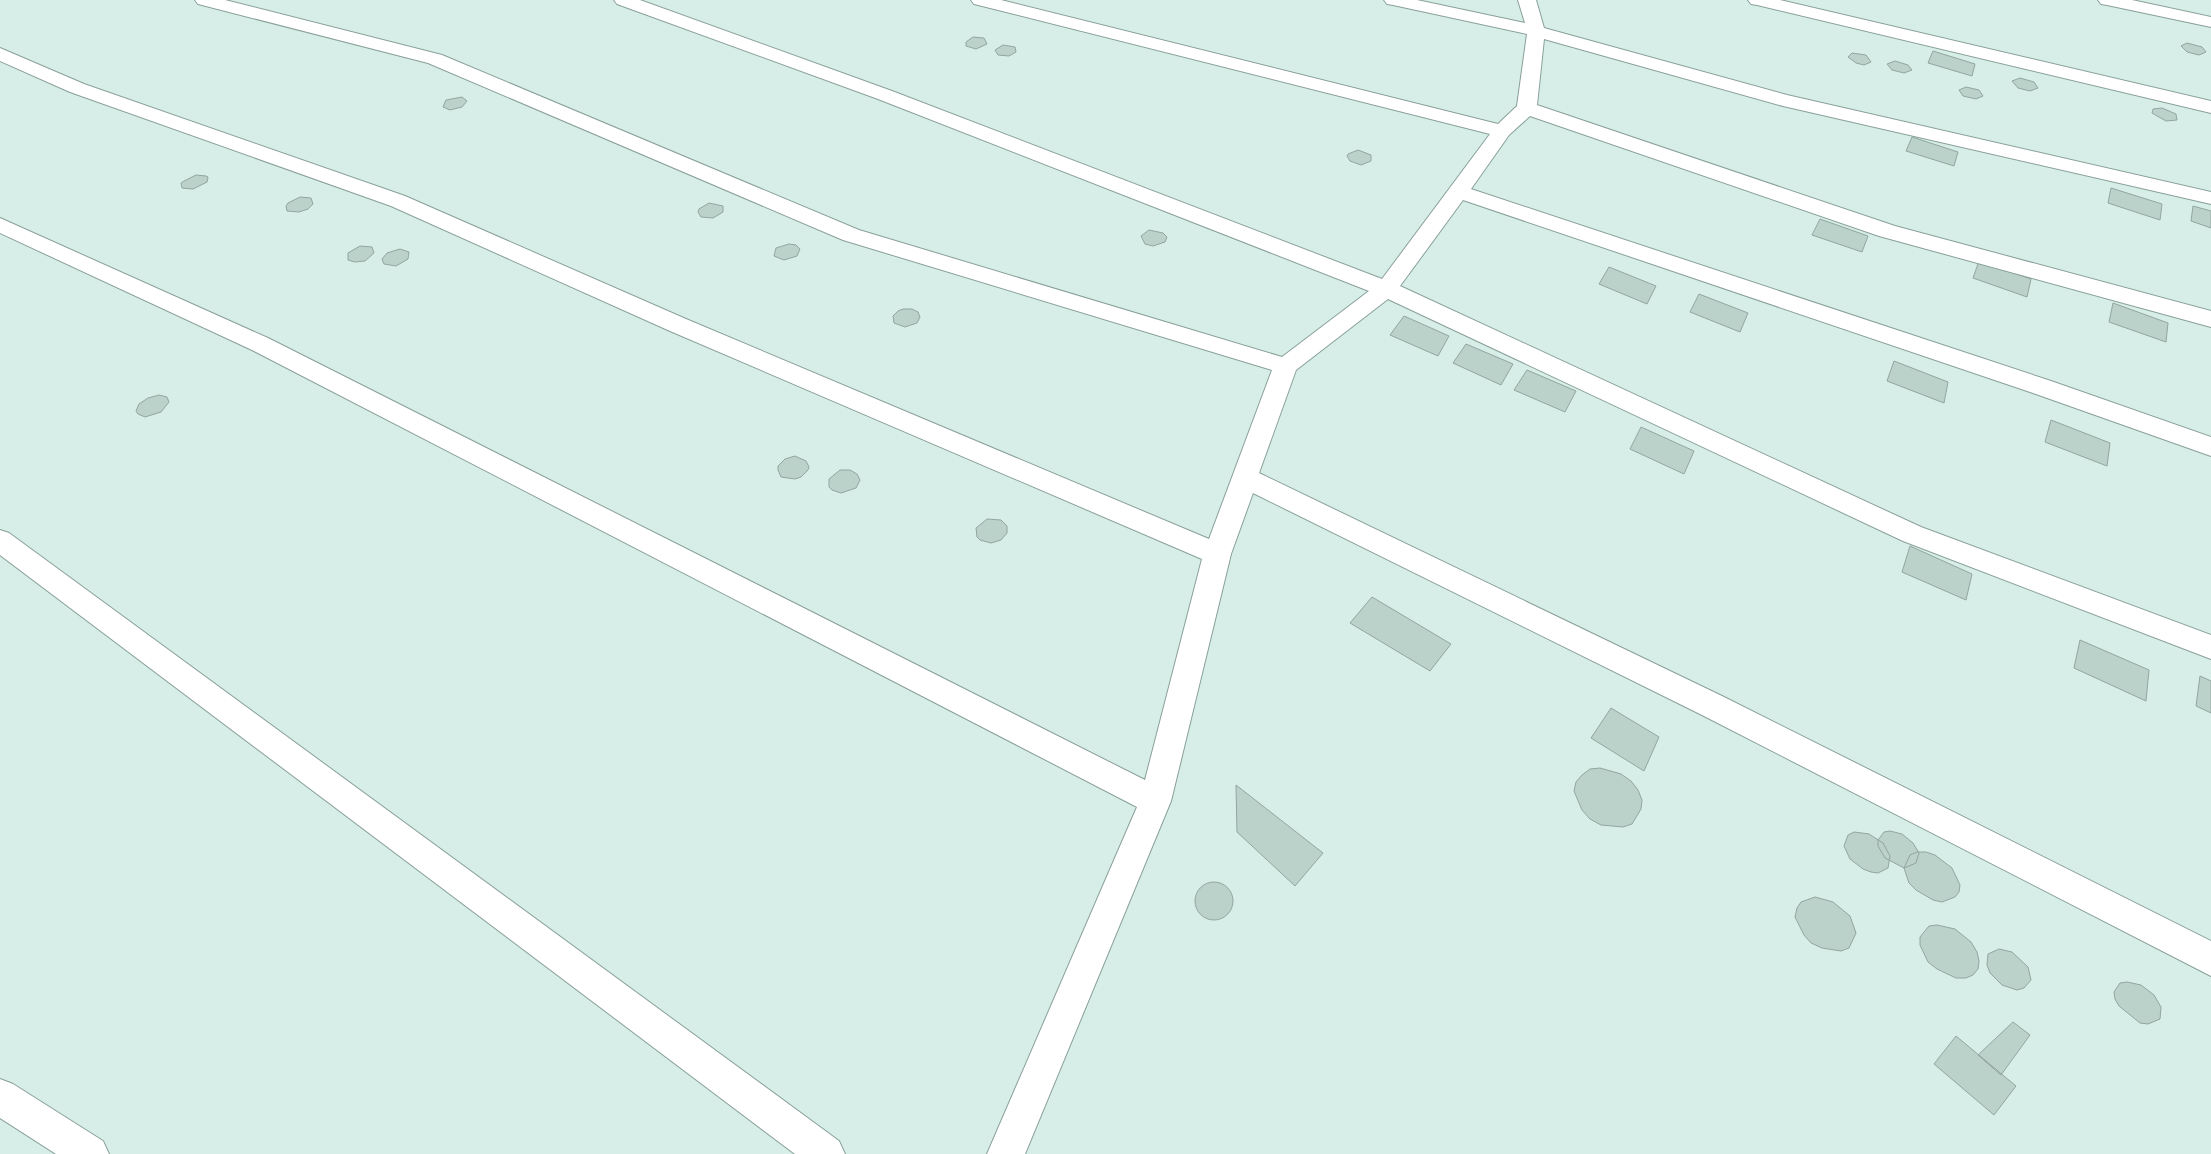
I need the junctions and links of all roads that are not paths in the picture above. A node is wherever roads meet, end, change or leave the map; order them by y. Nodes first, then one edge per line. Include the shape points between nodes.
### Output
1 (204, 0) edge
2 (623, 0) edge
3 (980, 0) edge
4 (1393, 0) edge
5 (1526, 0) edge
6 (1757, 0) edge
7 (2107, 0) edge
8 (2211, 22) edge
9 (1536, 31) junction
10 (0, 54) edge
11 (1527, 108) junction
12 (2211, 108) edge
13 (1502, 131) junction
14 (1459, 192) junction
15 (2211, 198) edge
16 (0, 225) edge
17 (1386, 289) junction
18 (2211, 319) edge
19 (1286, 366) junction
20 (2211, 447) edge
21 (1244, 477) junction
22 (0, 540) edge
23 (1217, 554) junction
24 (2211, 647) edge
25 (1155, 801) junction
26 (2211, 959) edge
27 (0, 1097) edge
28 (90, 1154) edge
29 (826, 1154) edge
30 (1006, 1154) edge

1 - 19 street via 435,59 851,235
2 - 17 street via 895,99
3 - 13 street
4 - 9 street
5 - 9 street
6 - 12 street
7 - 8 street
9 - 11 street
9 - 15 street via 1783,100
10 - 23 street via 77,88 398,201 678,325
11 - 13 street
11 - 18 street via 1887,231
13 - 14 street
14 - 17 street
14 - 20 street via 2042,387
16 - 25 street via 260,344
17 - 19 street
17 - 24 street via 1912,534
19 - 21 street
21 - 23 street
21 - 26 street via 1704,702
22 - 29 street
23 - 25 street
25 - 30 street
27 - 28 street

